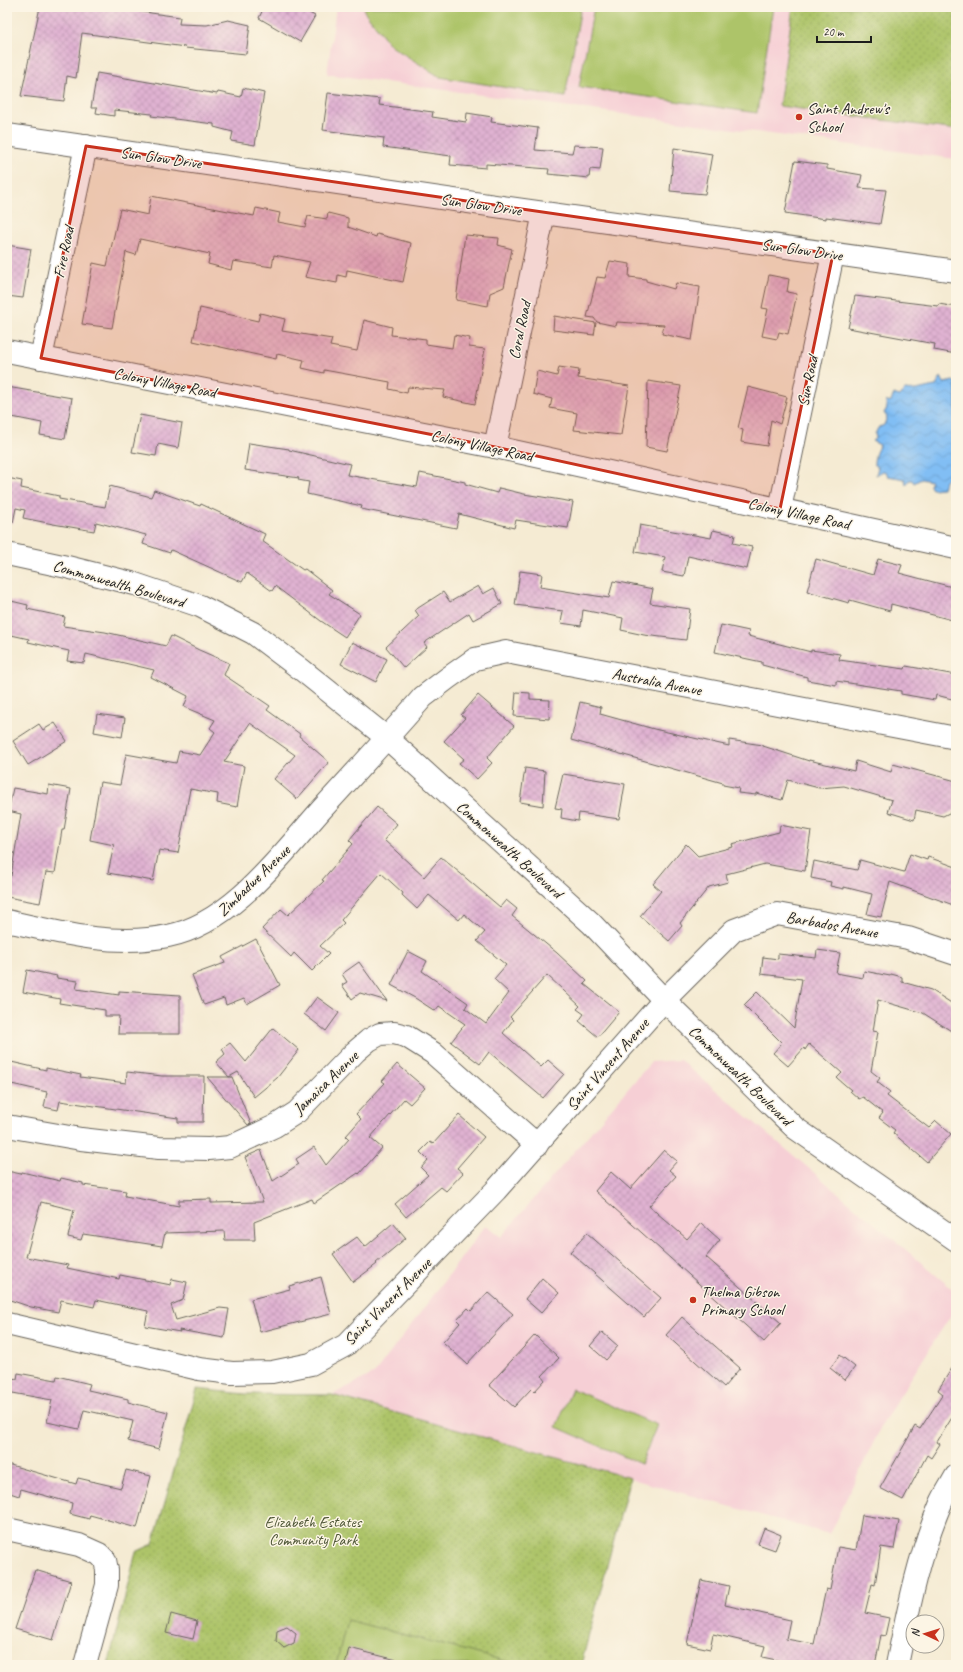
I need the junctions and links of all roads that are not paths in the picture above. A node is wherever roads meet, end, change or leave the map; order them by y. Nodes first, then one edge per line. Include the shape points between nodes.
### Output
1 (7, 135) edge
2 (86, 146) junction
3 (544, 213) junction
4 (833, 254) junction
5 (956, 271) edge
6 (7, 351) edge
7 (41, 358) junction
8 (495, 447) junction
9 (780, 509) junction
10 (956, 548) edge
11 (7, 554) edge
12 (387, 738) junction
13 (956, 738) edge
14 (7, 921) edge
15 (956, 954) edge
16 (664, 1000) junction
17 (7, 1126) edge
18 (537, 1145) junction
19 (956, 1240) edge
20 (7, 1324) edge
21 (956, 1476) edge
22 (7, 1529) edge
23 (85, 1665) edge
24 (897, 1665) edge

1 - 2 street, Sun Glow Drive
2 - 3 street, Sun Glow Drive
2 - 7 street, Fire Road
3 - 4 street, Sun Glow Drive
3 - 8 street, Coral Road
4 - 5 street, Sun Glow Drive
4 - 9 street, Sun Road
6 - 7 street, Colony Village Road
7 - 8 street, Colony Village Road
8 - 9 street, Colony Village Road
9 - 10 street, Colony Village Road
11 - 12 street, Commonwealth Boulevard via 134,584 200,606 253,632
12 - 13 street, Australia Avenue via 423,697 448,678 475,659 506,652
12 - 14 street, Zimbadwe Avenue via 265,872 236,900 195,928 168,936 135,940 98,939
12 - 16 street, Commonwealth Boulevard via 591,923
15 - 16 street, Barbados Avenue via 908,938 777,914 734,930
16 - 18 street, Saint Vincent Avenue
16 - 19 street, Commonwealth Boulevard via 795,1128
17 - 18 street, Jamaica Avenue via 81,1139 159,1148 209,1150 230,1147 275,1126 297,1112 369,1040 380,1034 394,1032 406,1036 433,1053
18 - 20 street, Saint Vincent Avenue via 346,1344 312,1364 272,1372 232,1373 199,1369
21 - 24 street via 941,1502 922,1559
22 - 23 street via 79,1545 99,1554 105,1560 107,1584

